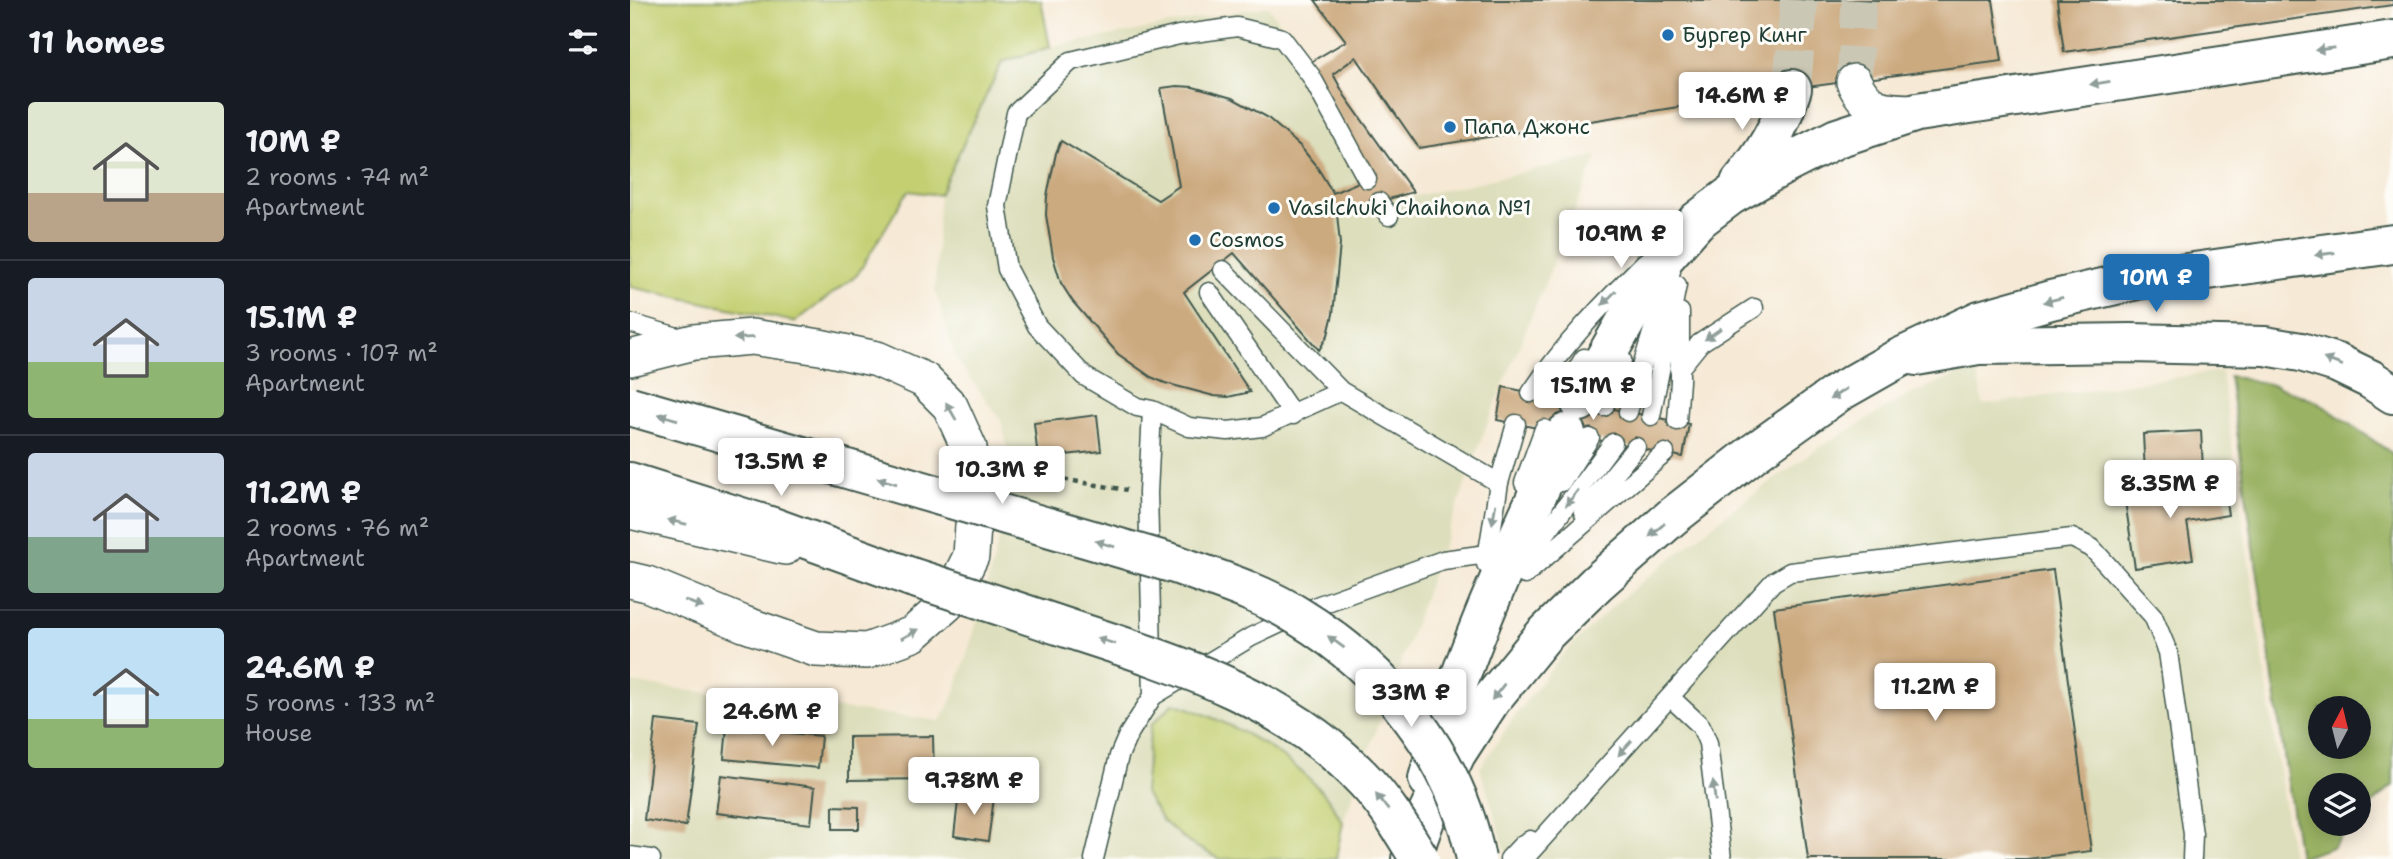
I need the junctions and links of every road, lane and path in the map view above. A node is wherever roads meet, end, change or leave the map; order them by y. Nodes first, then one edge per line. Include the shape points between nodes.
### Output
1 (2393, 40) edge
2 (1854, 82) tunnel mouth
3 (1793, 89) tunnel mouth
4 (1917, 112) junction
5 (1367, 179) dead end
6 (1730, 196) junction
7 (1697, 221) junction
8 (2393, 244) edge
9 (1669, 269) junction
10 (1223, 270) dead end
11 (1209, 292) dead end
12 (1754, 308) dead end
13 (630, 323) edge
14 (694, 342) junction
15 (630, 358) edge
16 (1897, 359) junction
17 (1679, 369) junction
18 (1341, 391) junction
19 (1531, 393) dead end
20 (2393, 394) edge
21 (630, 406) edge
22 (1152, 410) junction
23 (1628, 412) dead end
24 (1293, 415) junction
25 (1651, 416) dead end
26 (1677, 421) dead end
27 (1516, 424) dead end
28 (1613, 443) dead end
29 (1636, 447) dead end
30 (1665, 453) dead end
31 (630, 482) edge
32 (1499, 483) junction
33 (630, 511) edge
34 (1550, 553) junction
35 (911, 577) junction
36 (630, 580) edge
37 (1492, 585) junction
38 (1153, 696) junction
39 (1670, 697) junction
40 (1552, 828) junction
41 (630, 856) edge
42 (651, 859) edge
43 (1094, 859) edge
44 (1409, 859) edge
45 (1420, 859) edge
46 (1476, 859) edge
47 (1509, 859) edge
48 (1524, 859) edge
49 (1723, 859) edge
50 (2192, 859) edge

1 -> 4 street
2 - 4 street via 1872,107
3 - 6 street via 1781,125 1763,156
4 - 6 street via 1837,138
5 - 22 lane via 1311,76 1282,38 1237,27 1179,35 1071,61 1016,113 997,206 1007,269 1037,326 1084,376 1138,407
6 - 7 street
7 - 9 street
7 -> 19 lane via 1648,259 1581,326
7 - 23 lane via 1671,271
8 -> 16 street via 2137,280 1980,320
9 - 17 lane
9 - 25 lane
9 - 37 street via 1574,418
10 - 18 lane
11 - 24 lane
12 -> 17 lane via 1700,342
13 - 14 lane
14 - 15 street
36 -> 14 street via 816,649 867,651 914,634 947,604 971,556 975,495 969,448 950,406 924,380 877,359 820,347 752,337
20 -> 16 street via 2337,363 2265,346 1978,345
16 -> 44 street via 1755,452 1672,517 1544,635 1491,700 1456,754
17 - 26 lane
18 - 24 lane
18 - 32 lane
46 -> 21 street, bridge via 1439,760 1413,720 1383,682 1296,614 1240,587 1175,564
22 - 24 lane via 1189,427 1228,431 1262,428
22 - 38 lane via 1148,493
27 - 32 lane
28 -> 37 lane
29 - 34 lane
30 - 34 lane
31 - 35 street
32 -> 37 lane
35 -> 33 street
34 - 37 lane
45 -> 35 street, bridge via 1366,782 1295,722 1250,696 1187,669
37 - 38 lane via 1443,560 1319,605 1251,637
37 - 44 street via 1451,699
38 - 43 lane via 1119,756
39 -> 40 lane
49 -> 39 lane via 1708,743 1701,726
39 - 50 lane via 1773,582 1790,572 2072,538 2092,548 2153,616 2168,652 2193,834
40 - 47 lane
40 - 48 lane
41 - 42 lane

